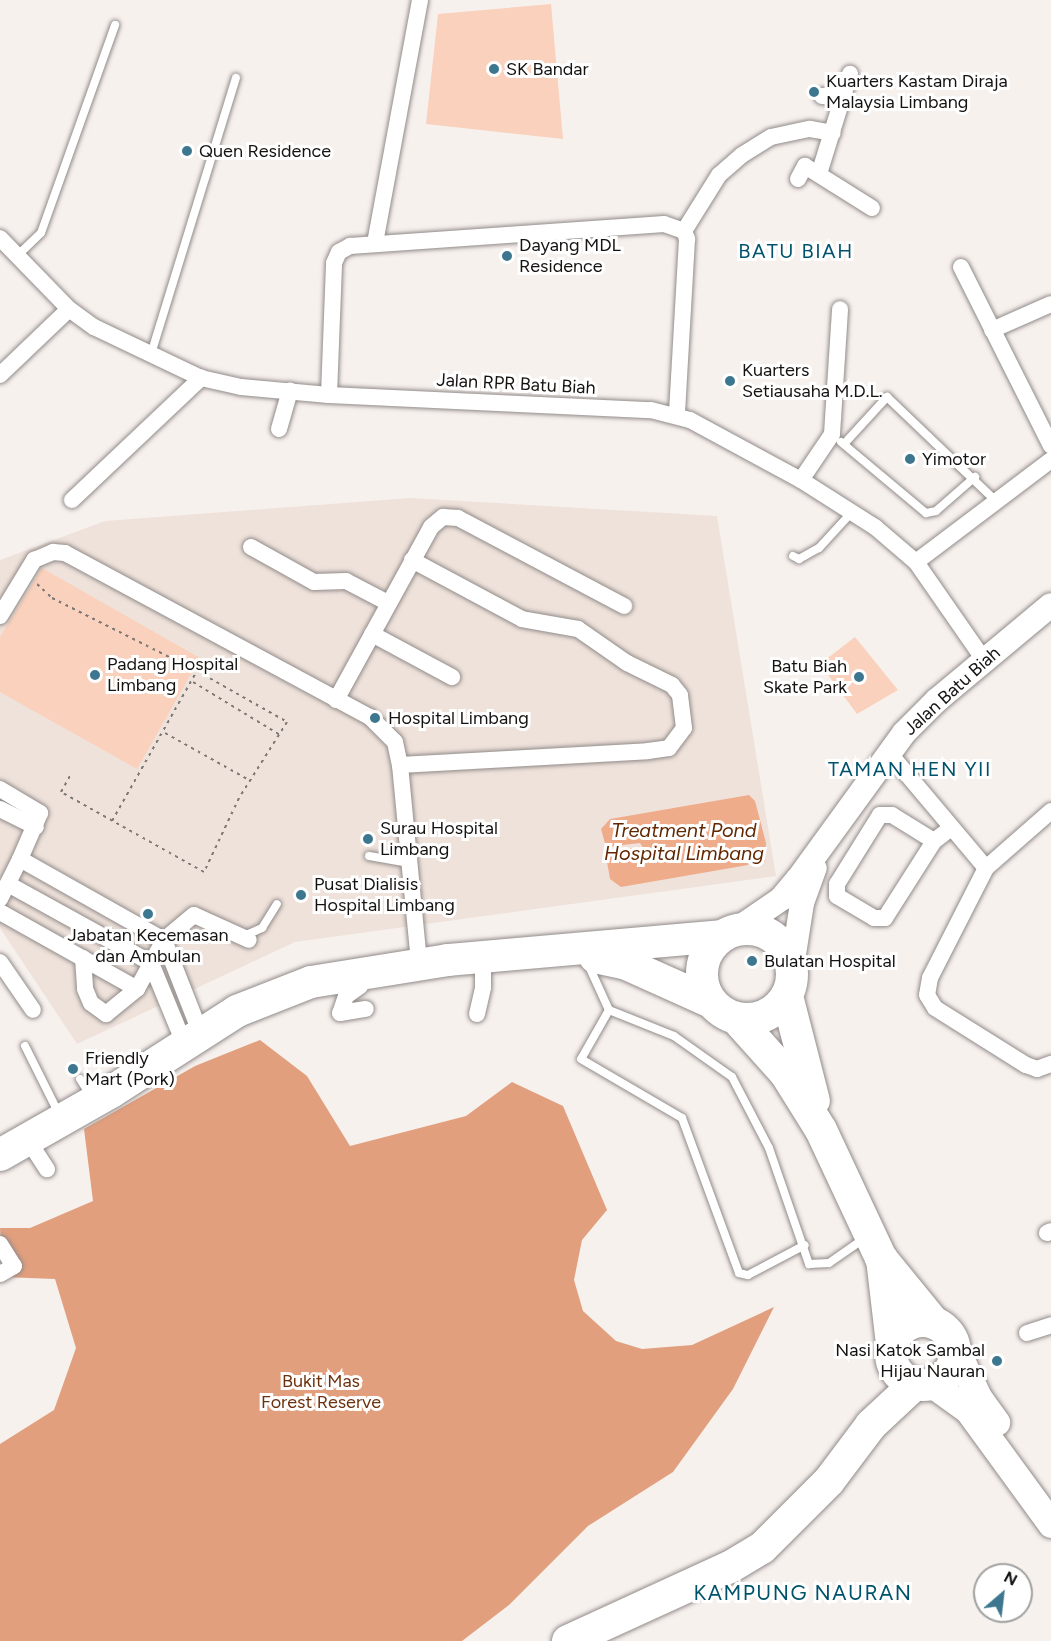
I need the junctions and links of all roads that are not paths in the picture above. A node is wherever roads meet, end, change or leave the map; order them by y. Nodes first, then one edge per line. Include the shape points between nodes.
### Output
1 (420, 0) edge
2 (115, 25) dead end
3 (850, 74) dead end
4 (236, 78) dead end
5 (822, 96) dead end
6 (843, 97) junction
7 (832, 133) junction
8 (819, 174) junction
9 (798, 179) dead end
10 (872, 208) dead end
11 (684, 231) junction
12 (0, 238) edge
13 (375, 243) junction
14 (17, 256) junction
15 (961, 267) dead end
16 (1051, 304) edge
17 (69, 309) junction
18 (840, 309) dead end
19 (992, 330) junction
20 (151, 354) junction
21 (0, 375) edge
22 (201, 378) junction
23 (290, 392) junction
24 (329, 394) junction
25 (677, 415) junction
26 (279, 429) dead end
27 (838, 439) junction
28 (1051, 446) edge
29 (1051, 460) edge
30 (975, 477) junction
31 (801, 480) junction
32 (72, 500) dead end
33 (997, 502) junction
34 (852, 512) junction
35 (251, 547) dead end
36 (793, 556) dead end
37 (412, 560) junction
38 (916, 562) junction
39 (388, 603) junction
40 (1051, 605) edge
41 (624, 606) dead end
42 (0, 616) edge
43 (372, 634) junction
44 (984, 660) junction
45 (452, 677) dead end
46 (336, 700) junction
47 (890, 754) junction
48 (400, 765) junction
49 (0, 789) edge
50 (0, 809) edge
51 (1051, 812) edge
52 (843, 819) junction
53 (36, 827) junction
54 (950, 829) junction
55 (866, 836) junction
56 (934, 841) junction
57 (824, 847) junction
58 (369, 856) dead end
59 (20, 859) junction
60 (409, 863) junction
61 (986, 868) junction
62 (4, 892) edge
63 (277, 904) dead end
64 (0, 912) edge
65 (729, 933) junction
66 (246, 938) joint
67 (164, 940) junction
68 (574, 952) junction
69 (483, 957) junction
70 (83, 958) junction
71 (0, 962) edge
72 (151, 963) junction
73 (419, 964) junction
74 (358, 972) junction
75 (790, 982) junction
76 (137, 989) junction
77 (366, 1009) dead end
78 (33, 1010) dead end
79 (609, 1010) junction
80 (724, 1010) junction
81 (477, 1014) dead end
82 (192, 1037) junction
83 (25, 1046) dead end
84 (1051, 1064) edge
85 (62, 1120) junction
86 (821, 1130) junction
87 (10, 1144) edge
88 (47, 1169) dead end
89 (0, 1244) edge
90 (805, 1245) junction
91 (876, 1246) junction
92 (0, 1274) edge
93 (934, 1323) junction
94 (1051, 1325) edge
95 (1027, 1333) dead end
96 (955, 1347) junction
97 (908, 1369) junction
98 (1051, 1500) edge
99 (1051, 1524) edge
100 (603, 1634) edge
101 (568, 1641) edge

1 - 13 street
2 - 14 lane via 41,232
3 - 6 street
4 - 20 lane
5 - 6 street
6 - 7 street
7 - 8 street
7 - 11 street via 810,129 771,137 742,155 719,175
8 - 9 street via 805,166
8 - 10 street
11 - 13 street via 664,224
11 - 25 street via 687,238
12 - 14 street, Jalan RPR Batu Biah
13 - 24 street via 350,246 339,252 334,263
14 - 17 street, Jalan RPR Batu Biah
15 - 19 street
16 - 19 street
17 - 20 street, Jalan RPR Batu Biah via 94,327
17 - 21 street
18 - 27 street
19 - 28 street
20 - 22 street, Jalan RPR Batu Biah
22 - 23 street, Jalan RPR Batu Biah
22 - 32 street
23 - 24 street, Jalan RPR Batu Biah
23 - 26 street
24 - 25 street, Jalan RPR Batu Biah via 651,410
25 - 31 street, Jalan RPR Batu Biah
27 - 30 lane via 926,513 936,511
27 - 30 lane via 887,397
27 - 31 street
29 - 33 street
30 - 33 lane
31 - 34 street, Jalan RPR Batu Biah
33 - 38 street
34 - 36 lane via 819,549 799,559
34 - 38 street, Jalan RPR Batu Biah
35 - 39 street via 314,582 346,581
37 - 39 street
37 - 41 street via 436,521 451,516
37 - 48 street via 522,619 578,629 627,663 672,685 680,695 684,728 669,748 648,751
38 - 44 street, Jalan RPR Batu Biah
39 - 43 street
40 - 44 main road, Jalan Batu Biah
42 - 46 street via 26,572 42,555 64,553
43 - 45 street
43 - 46 street
44 - 47 main road, Jalan Batu Biah via 937,700 904,733
46 - 48 street via 383,728 395,742
47 - 52 main road, Jalan Batu Biah
47 - 54 street
48 - 60 street
49 - 53 street via 38,809
50 - 53 street
51 - 61 street
52 - 55 street
52 - 57 main road, Jalan Batu Biah
53 - 59 street
54 - 56 street
54 - 61 street
55 - 56 street via 880,815 888,813
55 - 56 street via 835,892 877,920 888,915
57 - 65 main road via 781,898
57 - 75 main road via 802,903
58 - 60 lane
59 - 62 street
59 - 67 street
60 - 73 street
61 - 84 street via 930,978 927,995 935,1008 1026,1065 1037,1069
62 - 72 street
63 - 66 lane via 262,928
64 - 70 street
65 - 68 highway
65 - 75 highway via 752,929 772,937 787,953
65 - 80 highway via 704,959 704,989
66 - 67 street via 198,914
67 - 72 street
67 - 82 street
68 - 69 highway
68 - 79 lane
68 - 80 highway via 624,963
69 - 73 highway
69 - 81 street via 483,987
70 - 76 street
70 - 76 street via 85,989 98,1011 106,1014 114,1010
71 - 78 street
72 - 76 street
72 - 82 street
73 - 74 highway
74 - 77 street via 360,986 346,996 340,1013
74 - 82 highway via 274,993
75 - 80 highway via 765,1016
75 - 86 highway
79 - 90 lane via 674,1036 732,1077 769,1149
79 - 90 lane via 581,1059 682,1118 739,1273 748,1275
80 - 86 highway via 786,1074
82 - 85 highway via 87,1090
83 - 85 lane
85 - 87 highway
86 - 91 highway
87 - 88 street
89 - 92 street via 14,1266
90 - 91 lane via 809,1264 829,1263
91 - 93 highway
91 - 97 highway
93 - 96 highway via 944,1328
93 - 97 highway via 913,1322 896,1335
94 - 95 street
96 - 97 highway via 951,1370
96 - 98 main road via 978,1397
97 - 99 main road via 968,1410
97 - 100 highway via 829,1481 762,1548
100 - 101 highway

